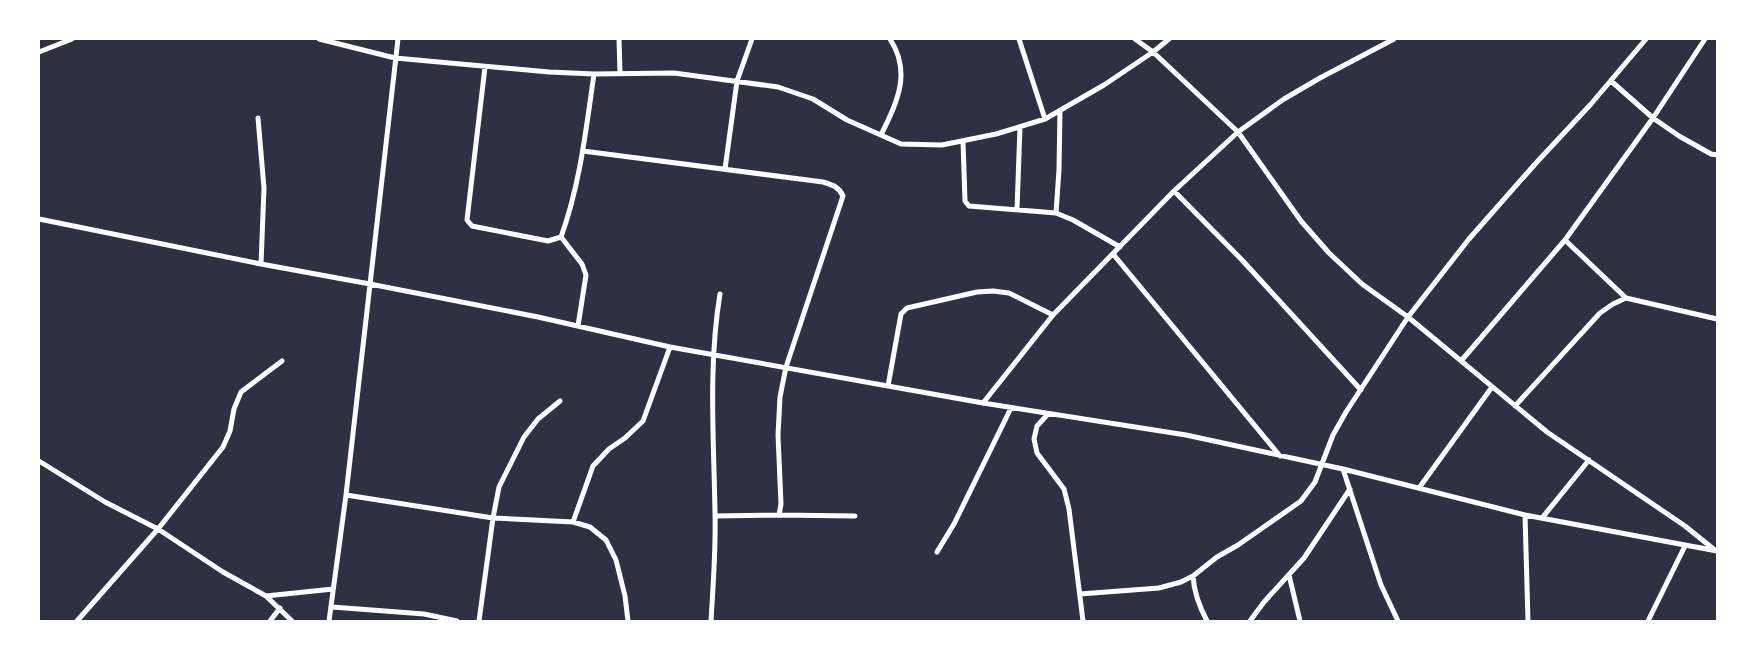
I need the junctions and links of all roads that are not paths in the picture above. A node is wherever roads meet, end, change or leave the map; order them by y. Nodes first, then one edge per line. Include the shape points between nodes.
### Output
1 (72, 39) edge
2 (319, 39) edge
3 (398, 39) edge
4 (619, 39) edge
5 (752, 39) edge
6 (890, 39) edge
7 (1019, 39) edge
8 (1135, 39) edge
9 (1169, 39) edge
10 (1394, 39) edge
11 (1646, 39) edge
12 (1705, 39) edge
13 (39, 52) edge
14 (1153, 52) junction
15 (395, 58) junction
16 (485, 67) junction
17 (594, 74) junction
18 (620, 74) junction
19 (1611, 81) junction
20 (737, 82) junction
21 (1060, 110) junction
22 (258, 118) dead end
23 (1653, 118) junction
24 (1045, 119) junction
25 (1020, 127) junction
26 (1238, 132) junction
27 (881, 135) junction
28 (963, 140) junction
29 (583, 151) junction
30 (1717, 155) edge
31 (725, 169) junction
32 (1174, 191) junction
33 (1018, 209) junction
34 (1056, 213) junction
35 (39, 219) edge
36 (561, 237) junction
37 (1565, 240) junction
38 (1120, 247) junction
39 (1113, 254) junction
40 (261, 264) junction
41 (370, 284) junction
42 (720, 294) dead end
43 (1626, 298) junction
44 (1053, 315) junction
45 (1408, 318) junction
46 (1717, 319) edge
47 (578, 326) junction
48 (670, 347) junction
49 (714, 355) junction
50 (282, 361) dead end
51 (1461, 361) junction
52 (786, 366) junction
53 (888, 386) junction
54 (1492, 387) junction
55 (1361, 390) junction
56 (560, 401) dead end
57 (982, 403) junction
58 (1515, 406) junction
59 (1011, 408) junction
60 (1048, 414) junction
61 (1280, 456) junction
62 (1589, 460) junction
63 (39, 461) edge
64 (1321, 464) junction
65 (1343, 469) junction
66 (1419, 488) junction
67 (1350, 489) junction
68 (346, 495) junction
69 (779, 515) junction
70 (1525, 515) junction
71 (716, 516) junction
72 (855, 516) dead end
73 (493, 518) junction
74 (1542, 518) junction
75 (573, 522) junction
76 (158, 529) junction
77 (1685, 546) junction
78 (1717, 551) edge
79 (938, 552) dead end
80 (1289, 575) junction
81 (1193, 576) junction
82 (333, 589) junction
83 (1080, 594) junction
84 (266, 596) junction
85 (332, 607) junction
86 (280, 608) junction
87 (77, 621) edge
88 (270, 621) edge
89 (292, 621) edge
90 (329, 621) edge
91 (457, 621) edge
92 (479, 621) edge
93 (628, 621) edge
94 (711, 621) edge
95 (1084, 621) edge
96 (1207, 621) edge
97 (1250, 621) edge
98 (1300, 621) edge
99 (1398, 621) edge
100 (1528, 621) edge
101 (1648, 621) edge

1 - 13 street
2 - 15 street
3 - 15 street
4 - 18 street
5 - 20 street
6 - 27 street via 898,51 902,81 897,103
7 - 24 street
8 - 14 street
9 - 14 street
10 - 26 street via 1291,95
11 - 19 street
12 - 23 street
14 - 21 street
14 - 26 street
15 - 16 street
15 - 41 street
16 - 17 street
16 - 36 street via 467,220 472,226 548,241
17 - 18 street
17 - 29 street
18 - 20 street via 674,73
19 - 23 street
19 - 45 street via 1469,239
20 - 27 street via 778,87 813,98 847,120
20 - 31 street
21 - 24 street
21 - 34 street
22 - 40 street via 264,188
23 - 30 street via 1679,136
23 - 37 street
24 - 25 street
25 - 28 street
25 - 33 street
26 - 32 street
26 - 45 street via 1301,221 1329,253 1362,284
27 - 28 street via 901,144 942,145
28 - 33 street via 966,204
29 - 31 street
29 - 36 street
31 - 52 street via 823,182 834,185 843,196
32 - 38 street
32 - 55 street
33 - 34 street
34 - 38 street
35 - 40 street
36 - 47 street via 582,264 586,275
37 - 43 street
37 - 51 street
38 - 39 street
39 - 44 street
39 - 61 street
40 - 41 street
41 - 47 street
41 - 68 street
42 - 49 street
43 - 46 street
43 - 58 street via 1600,313
44 - 53 street via 1009,293 993,291 907,308 901,314
44 - 57 street
45 - 51 street
45 - 55 street
47 - 48 street
48 - 49 street
48 - 75 street via 643,421 593,466
49 - 52 street
49 - 71 street
50 - 76 street via 241,392 223,447
51 - 54 street
52 - 53 street
52 - 69 street via 780,396 778,435
53 - 57 street
54 - 58 street
54 - 66 street
55 - 64 street via 1333,435
56 - 73 street via 538,419 524,437 499,487
57 - 59 street
58 - 62 street
59 - 60 street
59 - 79 street
60 - 61 street via 1186,435
60 - 83 street via 1037,426 1034,439 1037,453 1064,489
61 - 64 street
62 - 74 street
62 - 78 street
63 - 76 street via 105,502
64 - 65 street
64 - 81 street via 1315,482 1301,501
65 - 66 street
65 - 67 street
66 - 70 street
67 - 80 street
67 - 99 street via 1381,585
68 - 73 street
68 - 82 street
69 - 71 street
69 - 72 street
70 - 74 street
70 - 100 street
71 - 94 street
73 - 75 street
73 - 92 street
74 - 77 street
75 - 93 street via 590,527 606,540 616,560
76 - 84 street
76 - 87 street
77 - 78 street
77 - 101 street
80 - 97 street
80 - 98 street
81 - 83 street via 1159,588
81 - 96 street via 1194,590
82 - 84 street
82 - 85 street
83 - 95 street
84 - 86 street
85 - 90 street
85 - 91 street via 424,614
86 - 88 street
86 - 89 street

